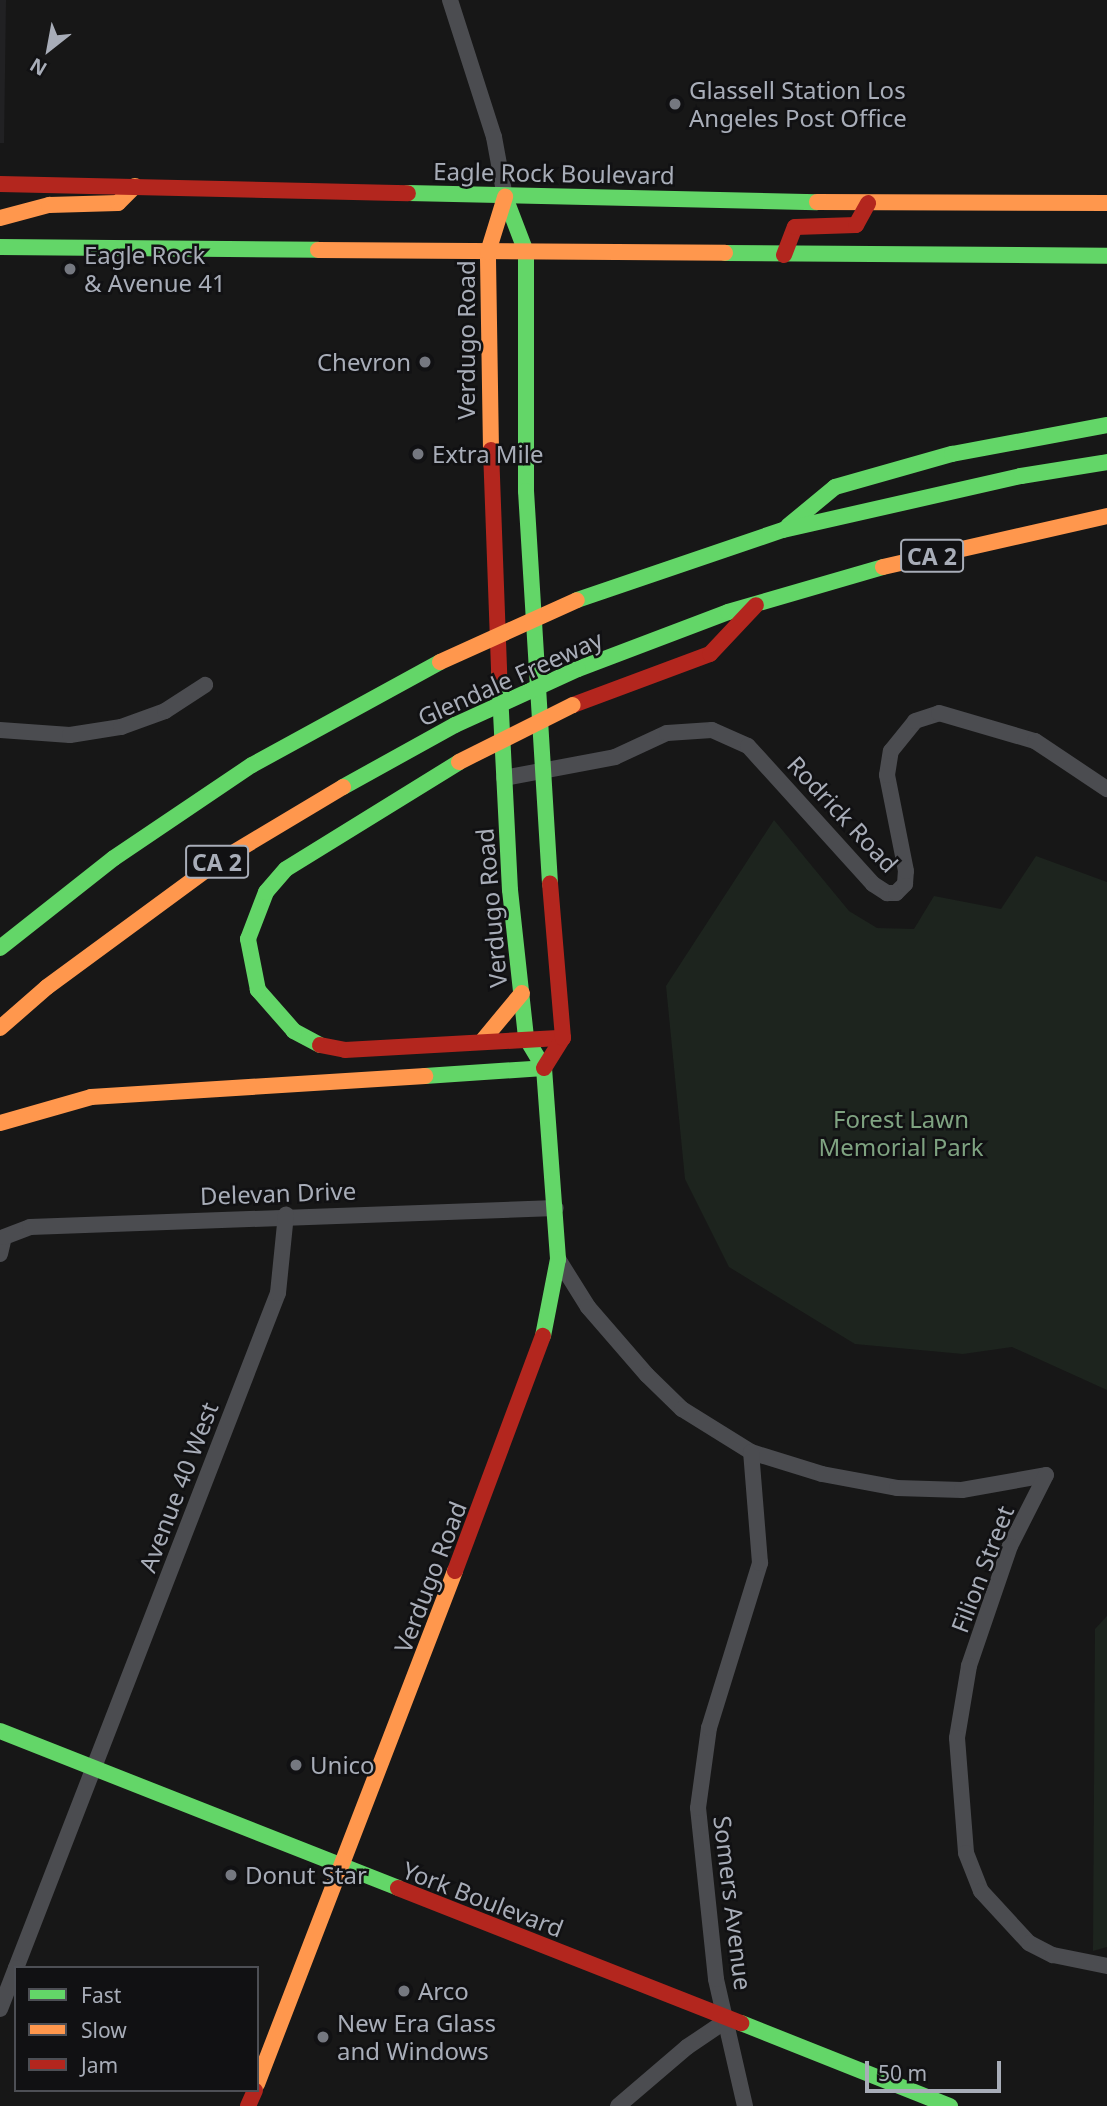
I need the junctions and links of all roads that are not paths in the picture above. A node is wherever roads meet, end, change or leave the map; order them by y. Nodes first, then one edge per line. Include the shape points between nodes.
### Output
1 (450, 0) edge
2 (0, 184) edge
3 (135, 186) junction
4 (505, 197) junction
5 (868, 203) junction
6 (1107, 203) edge
7 (0, 218) edge
8 (0, 247) edge
9 (488, 252) junction
10 (526, 252) junction
11 (784, 255) junction
12 (1107, 256) edge
13 (1107, 425) edge
14 (1107, 462) edge
15 (1107, 516) edge
16 (783, 530) junction
17 (758, 603) junction
18 (205, 685) dead end
19 (0, 730) edge
20 (541, 772) junction
21 (505, 778) junction
22 (1107, 789) edge
23 (0, 948) edge
24 (522, 993) junction
25 (0, 1028) edge
26 (526, 1038) junction
27 (563, 1038) junction
28 (483, 1040) junction
29 (544, 1068) junction
30 (0, 1124) edge
31 (556, 1208) junction
32 (286, 1214) junction
33 (0, 1254) edge
34 (558, 1259) junction
35 (751, 1452) junction
36 (0, 1731) edge
37 (92, 1770) junction
38 (342, 1869) junction
39 (17, 1966) edge
40 (1107, 1966) edge
41 (14, 1973) edge
42 (0, 2009) edge
43 (727, 2020) junction
44 (259, 2079) edge
45 (618, 2106) edge
46 (745, 2106) edge
47 (950, 2106) edge

1 - 4 street via 494,137
2 - 3 main road, Eagle Rock Boulevard
3 - 4 main road, Eagle Rock Boulevard
3 - 7 main road via 118,203 49,205
4 - 5 main road, Eagle Rock Boulevard
4 - 9 main road, Verdugo Road
4 - 10 main road
5 - 6 main road, Eagle Rock Boulevard
5 - 11 main road via 856,225 796,227 790,232
8 - 9 main road
9 - 10 main road
9 - 21 main road, Verdugo Road via 493,565
10 - 11 main road
10 - 20 main road via 526,491
11 - 12 main road
13 - 16 main road via 952,454 835,487
14 - 16 main road, Glendale Freeway / CA 2 via 1021,476
15 - 17 main road, Glendale Freeway / CA 2 via 865,571
16 - 23 main road, Glendale Freeway / CA 2, bridge via 578,600 440,662 252,765 114,858
17 - 25 main road, Glendale Freeway / CA 2, bridge via 578,669 454,725 303,808 216,863 47,987
17 - 28 main road, bridge via 710,654 573,705 460,762 286,869 254,917 248,939 258,990 293,1031 323,1046 345,1050
18 - 19 street via 165,711 121,727 70,734
20 - 21 street, Rodrick Road
20 - 22 street, Rodrick Road via 615,757 667,733 712,730 748,746 873,884 887,893 896,893 905,884 906,871 887,775 891,751 915,722 939,713 1035,740
20 - 27 main road
21 - 24 main road, Verdugo Road via 510,890
24 - 26 main road, Verdugo Road
24 - 28 main road
26 - 27 main road
26 - 28 main road
26 - 29 main road, Verdugo Road
27 - 29 main road
29 - 30 main road via 91,1097
29 - 31 main road, Verdugo Road
31 - 32 street, Delevan Drive
31 - 34 main road, Verdugo Road
32 - 33 street, Delevan Drive via 30,1227 4,1237
32 - 37 street, Avenue 40 West via 278,1293
34 - 35 street, Filion Street via 588,1307 647,1375 682,1409
34 - 38 main road, Verdugo Road via 552,1303 533,1369
35 - 40 street, Filion Street via 822,1474 897,1489 962,1490 1045,1475 1010,1546 970,1666 957,1738 966,1853 981,1891 1029,1943 1053,1955
35 - 43 street, Somers Avenue via 760,1563 709,1728 698,1808 716,1979
36 - 37 main road, York Boulevard
37 - 38 main road, York Boulevard
37 - 39 street, Avenue 40 West
38 - 43 main road, York Boulevard
38 - 44 main road, Verdugo Road
41 - 42 street, Avenue 40 West
43 - 45 street, Somers Avenue via 687,2047
43 - 46 street
43 - 47 main road, York Boulevard

